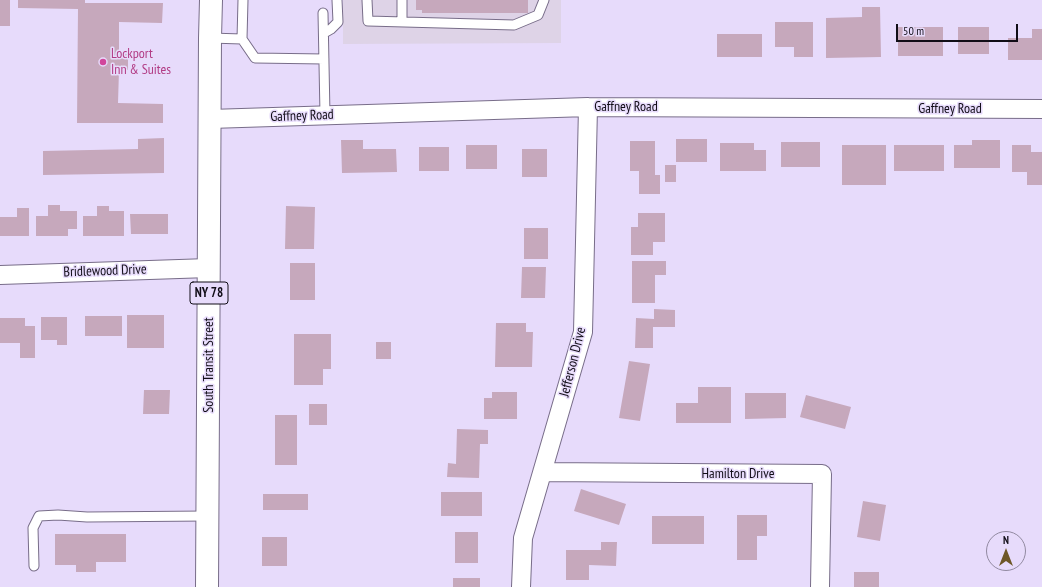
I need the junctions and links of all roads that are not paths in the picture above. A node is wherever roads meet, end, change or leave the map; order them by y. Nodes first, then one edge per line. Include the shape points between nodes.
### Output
1 (211, 0) edge
2 (243, 0) edge
3 (337, 0) edge
4 (368, 0) edge
5 (402, 0) edge
6 (544, 0) edge
7 (323, 13) dead end
8 (402, 22) junction
9 (324, 33) junction
10 (210, 38) junction
11 (242, 39) junction
12 (324, 59) junction
13 (588, 107) junction
14 (1042, 110) edge
15 (325, 115) junction
16 (210, 118) junction
17 (210, 268) junction
18 (0, 275) edge
19 (542, 472) junction
20 (208, 516) junction
21 (34, 566) dead end
22 (207, 587) edge
23 (521, 587) edge
24 (820, 587) edge

1 - 10 highway, South Transit Street / NY 78
2 - 11 lane
3 - 9 lane via 338,22
4 - 8 lane via 368,21
5 - 8 lane
6 - 8 lane via 538,15 514,25
7 - 9 lane
9 - 12 lane
10 - 11 lane
10 - 16 highway, South Transit Street / NY 78
11 - 12 lane via 255,58
12 - 15 lane
13 - 14 street, Gaffney Road
13 - 15 street, Gaffney Road
13 - 19 street, Jefferson Drive via 583,332
15 - 16 street, Gaffney Road
16 - 17 highway, South Transit Street / NY 78
17 - 18 street, Bridlewood Drive
17 - 20 highway, South Transit Street / NY 78
19 - 23 street, Jefferson Drive via 522,538
19 - 24 street, Hamilton Drive via 822,474
20 - 21 lane via 39,516 33,528
20 - 22 highway, South Transit Street / NY 78

